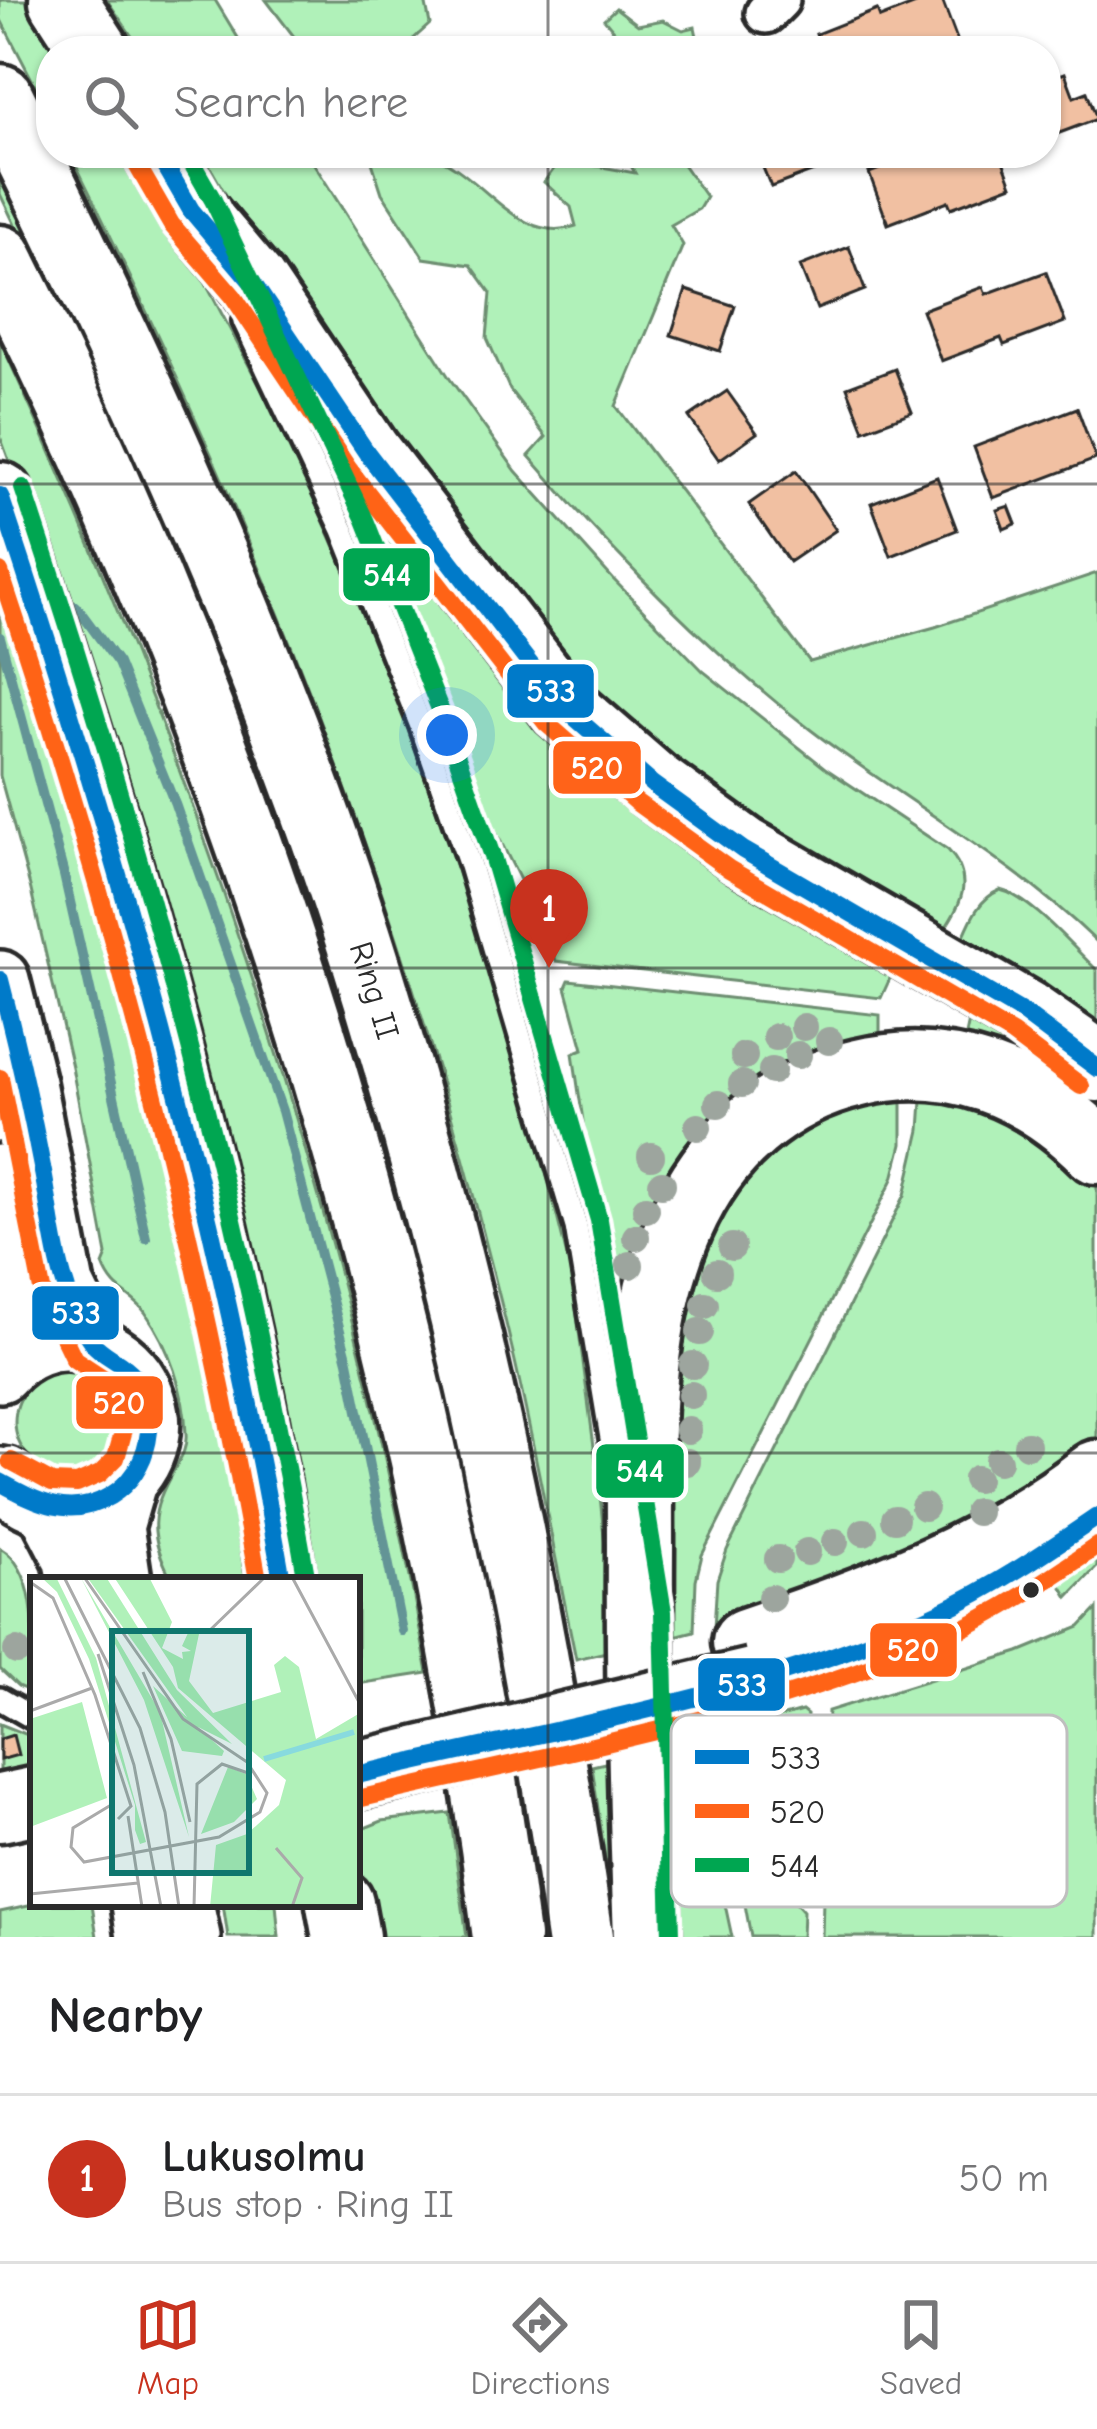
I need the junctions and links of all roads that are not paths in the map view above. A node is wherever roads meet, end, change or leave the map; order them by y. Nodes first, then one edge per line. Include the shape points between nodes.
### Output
1 (63, 0) edge
2 (86, 36) edge
3 (0, 98) edge
4 (167, 168) edge
5 (191, 210) junction
6 (0, 260) edge
7 (0, 496) edge
8 (0, 980) edge
9 (1097, 1068) edge
10 (1097, 1150) edge
11 (0, 1174) edge
12 (94, 1346) junction
13 (10, 1364) edge
14 (1097, 1474) edge
15 (127, 1482) junction
16 (12, 1487) edge
17 (1097, 1517) edge
18 (76, 1577) edge
19 (122, 1577) edge
20 (280, 1577) edge
21 (639, 1616) junction
22 (750, 1662) junction
23 (0, 1699) edge
24 (30, 1717) edge
25 (360, 1728) edge
26 (360, 1774) edge
27 (30, 1802) edge
28 (0, 1808) edge
29 (30, 1848) edge
30 (0, 1854) edge
31 (141, 1907) edge
32 (185, 1907) edge
33 (341, 1907) edge
34 (146, 1937) edge
35 (191, 1937) edge
36 (346, 1937) edge
37 (506, 1937) edge
38 (580, 1937) edge
39 (647, 1937) edge

1 - 2 highway
3 - 38 highway, Ring II via 148,398 288,741 375,992 494,1441
4 - 5 highway
5 - 9 highway via 563,707 742,850 973,982
5 - 21 lane via 343,530 470,866 576,1227
6 - 37 highway via 133,542 225,774 372,1240 424,1451
7 - 20 highway via 115,845 177,1078 234,1322
8 - 12 main road via 65,1286
10 - 21 highway via 1015,1088 952,1068 877,1068 804,1091 746,1129 718,1158 679,1226 657,1301 640,1409
11 - 13 main road via 23,1294
12 - 13 main road via 64,1341
12 - 15 main road via 128,1369 148,1406 147,1447
14 - 22 highway via 1018,1530
15 - 16 main road via 81,1508
15 - 19 main road via 114,1526
16 - 18 main road via 72,1557
17 - 22 highway via 940,1612
21 - 39 highway
22 - 25 highway
22 - 26 highway, bridge
23 - 24 lane
27 - 28 highway
29 - 30 highway
31 - 34 main road
32 - 35 main road
33 - 36 highway

